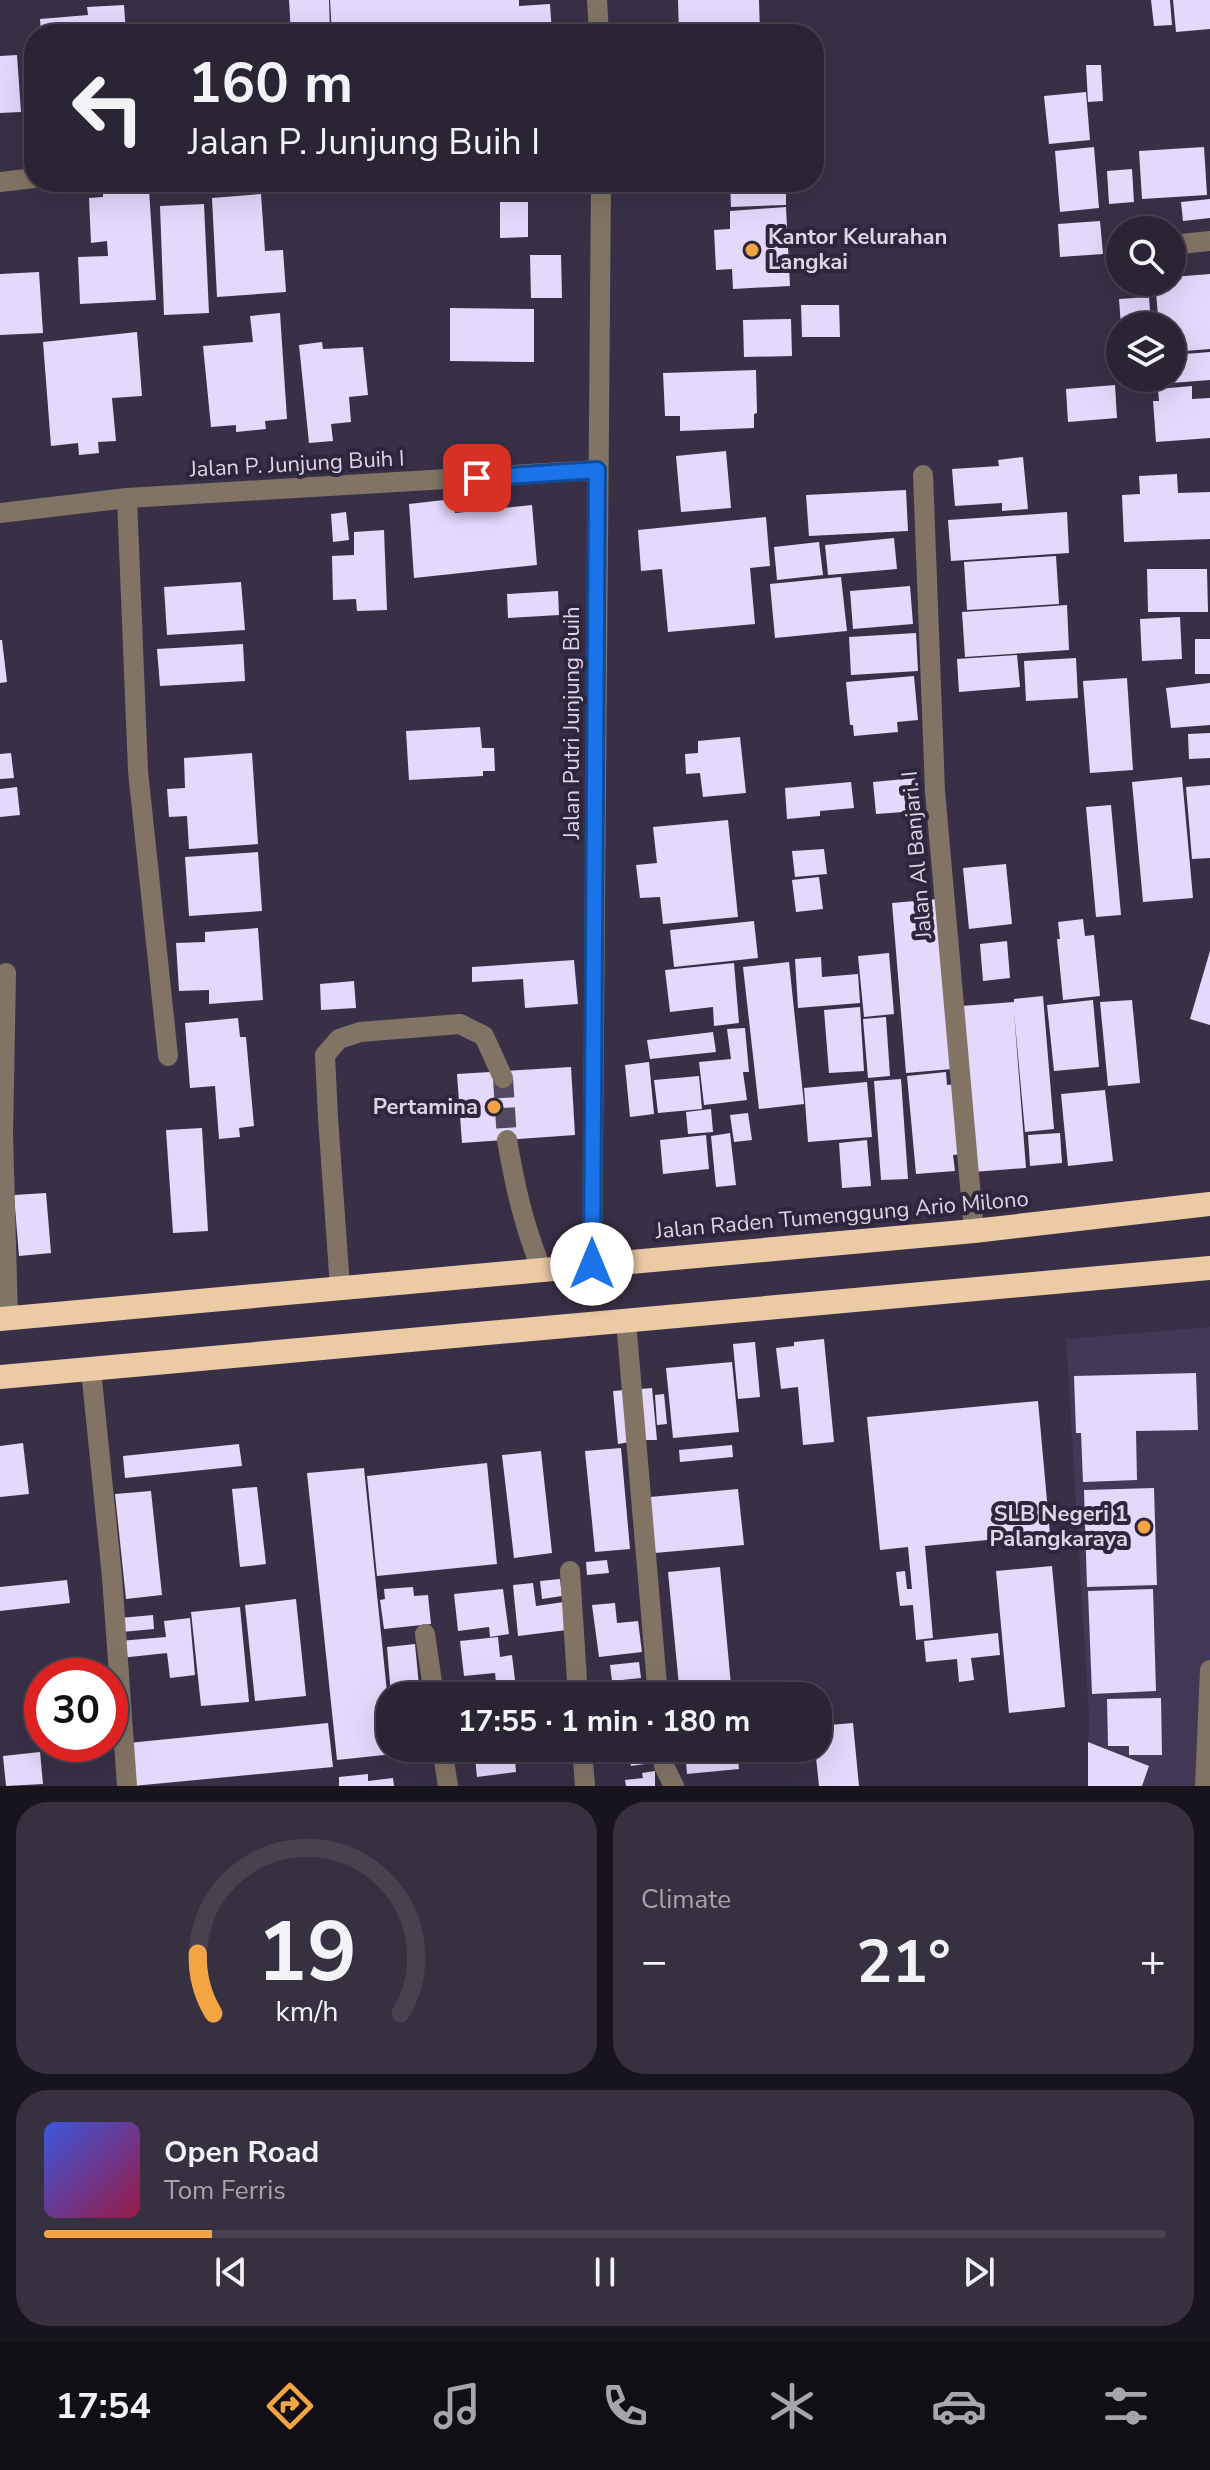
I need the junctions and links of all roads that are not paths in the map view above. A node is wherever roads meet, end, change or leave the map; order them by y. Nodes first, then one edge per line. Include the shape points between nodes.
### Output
1 (597, 0) edge
2 (598, 24) edge
3 (24, 179) edge
4 (0, 182) edge
5 (601, 192) edge
6 (1210, 241) edge
7 (1186, 244) edge
8 (597, 470) junction
9 (923, 475) dead end
10 (127, 498) junction
11 (0, 513) edge
12 (6, 973) dead end
13 (168, 1056) dead end
14 (503, 1078) tunnel mouth
15 (507, 1140) tunnel mouth
16 (1210, 1204) edge
17 (974, 1231) junction
18 (592, 1264) junction
19 (1210, 1268) edge
20 (542, 1270) junction
21 (340, 1287) junction
22 (4, 1318) edge
23 (626, 1321) junction
24 (91, 1370) junction
25 (0, 1377) edge
26 (570, 1571) dead end
27 (425, 1634) dead end
28 (1210, 1670) edge
29 (432, 1682) edge
30 (577, 1682) edge
31 (657, 1682) edge
32 (444, 1762) edge
33 (583, 1762) edge
34 (664, 1762) edge
35 (127, 1786) edge
36 (448, 1786) edge
37 (585, 1786) edge
38 (674, 1786) edge
39 (1205, 1786) edge

1 - 2 street
3 - 4 street
5 - 8 street, Jalan Putri Junjung Buih
6 - 7 street
8 - 10 street, Jalan P. Junjung Buih I
8 - 18 street, Jalan Putri Junjung Buih
9 - 17 street, Jalan Al Banjari. I via 935,791
10 - 11 street, Jalan P. Junjung Buih I
10 - 13 street via 138,771
12 - 22 street
14 - 21 street via 484,1036 460,1024 360,1032 330,1048 325,1055
15 - 20 street via 518,1201
16 - 17 highway, Jalan Raden Tumenggung Ario Milono
17 - 18 highway, Jalan Raden Tumenggung Ario Milono
18 - 20 highway, Jalan Raden Tumenggung Ario Milono
19 - 23 highway
20 - 21 highway, Jalan Raden Tumenggung Ario Milono
21 - 22 highway, Jalan Raden Tumenggung Ario Milono
23 - 24 highway
23 - 31 street
24 - 25 highway
24 - 35 street
26 - 30 street
27 - 29 street
28 - 39 street
32 - 36 street
33 - 37 street
34 - 38 street

